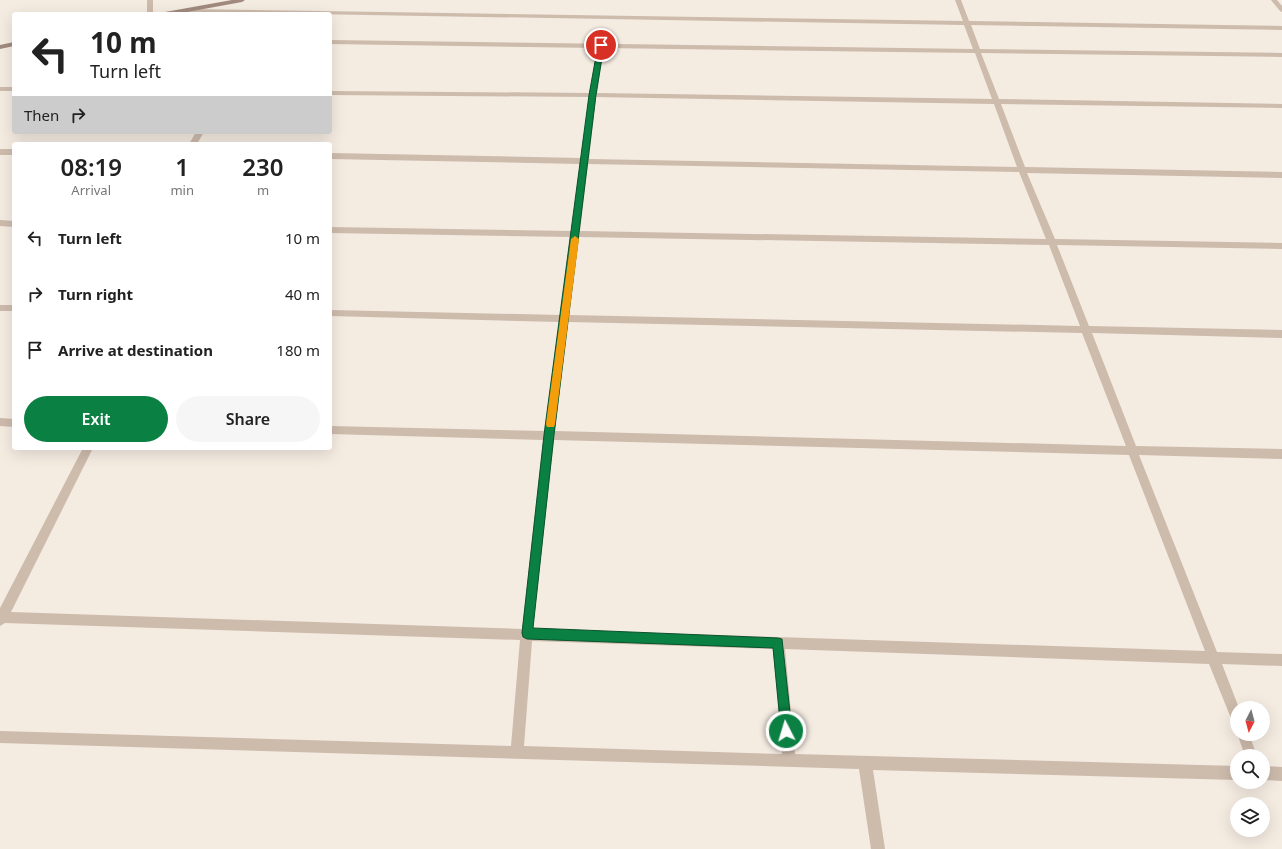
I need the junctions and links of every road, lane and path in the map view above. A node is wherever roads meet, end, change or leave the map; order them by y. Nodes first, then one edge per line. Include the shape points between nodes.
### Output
1 (150, 0) edge
2 (242, 0) edge
3 (958, 0) edge
4 (1274, 0) edge
5 (187, 10) junction
6 (1282, 10) edge
7 (150, 12) edge
8 (176, 12) edge
9 (265, 12) edge
10 (332, 13) edge
11 (966, 22) junction
12 (1282, 28) edge
13 (332, 42) edge
14 (12, 44) edge
15 (601, 45) junction
16 (0, 47) edge
17 (977, 50) junction
18 (1282, 55) edge
19 (0, 89) edge
20 (12, 89) edge
21 (332, 92) edge
22 (593, 95) junction
23 (997, 102) junction
24 (1282, 106) edge
25 (0, 152) edge
26 (12, 152) edge
27 (332, 156) edge
28 (585, 161) junction
29 (1022, 169) junction
30 (1282, 175) edge
31 (0, 223) edge
32 (12, 224) edge
33 (332, 230) edge
34 (576, 233) junction
35 (1052, 243) junction
36 (1282, 246) edge
37 (0, 308) edge
38 (12, 308) edge
39 (332, 314) edge
40 (565, 318) junction
41 (1086, 331) junction
42 (1282, 334) edge
43 (0, 422) edge
44 (12, 423) edge
45 (332, 430) edge
46 (549, 435) junction
47 (1131, 449) junction
48 (87, 450) edge
49 (1282, 454) edge
50 (0, 618) edge
51 (527, 633) junction
52 (778, 643) junction
53 (1213, 658) junction
54 (1282, 660) edge
55 (1230, 701) edge
56 (0, 737) edge
57 (517, 753) junction
58 (789, 761) junction
59 (865, 763) junction
60 (1230, 773) edge
61 (1270, 773) edge
62 (1282, 774) edge
63 (878, 849) edge

1 - 7 street
2 - 5 main road
3 - 11 street
4 - 6 street
5 - 8 main road
5 - 9 street
10 - 11 street
11 - 12 street
11 - 17 street
13 - 15 street
14 - 16 main road
15 - 17 street
15 - 22 street
17 - 18 street
17 - 23 street
19 - 20 street
21 - 22 street
22 - 23 street
22 - 28 street
23 - 24 street
23 - 29 street
25 - 26 street
27 - 28 street
28 - 29 street
28 - 34 street
29 - 30 street
29 - 35 street
31 - 32 street
33 - 34 street
34 - 35 street
34 - 40 street
35 - 36 street
35 - 41 street
37 - 38 street
39 - 40 street
40 - 41 street
40 - 46 street
41 - 42 street
41 - 47 street
43 - 44 street
45 - 46 street
46 - 47 street
46 - 51 street
47 - 49 street
47 - 53 street
48 - 50 street
50 - 51 street
51 - 52 street
51 - 57 street
52 - 53 street
52 - 58 street
53 - 54 street
53 - 55 street
56 - 57 street
57 - 58 street
58 - 59 street
59 - 60 street
59 - 63 street
61 - 62 street

